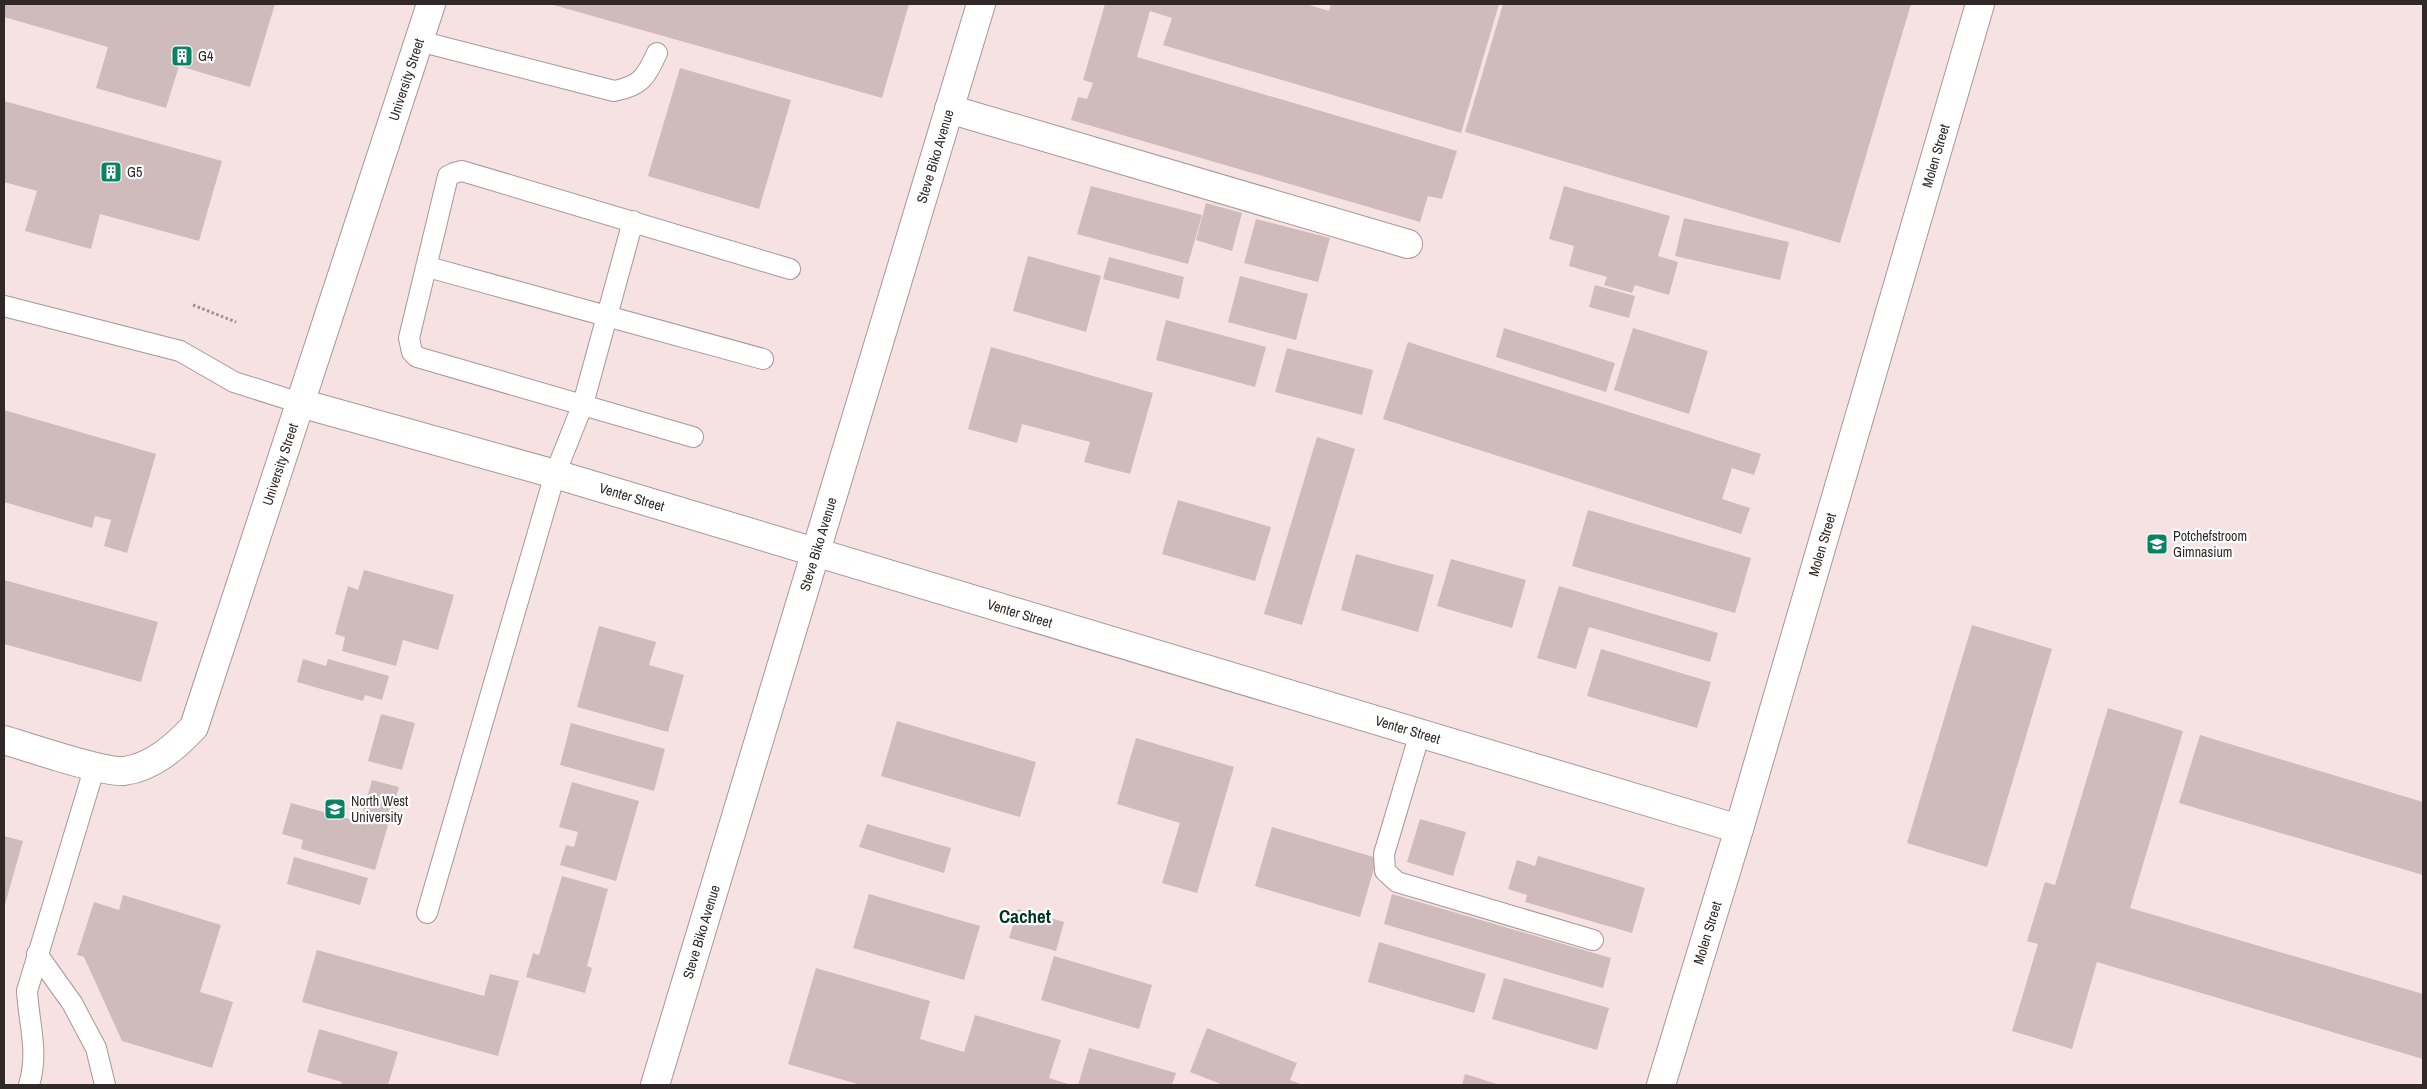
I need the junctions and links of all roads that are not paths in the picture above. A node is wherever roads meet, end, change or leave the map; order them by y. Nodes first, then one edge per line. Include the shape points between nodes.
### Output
1 (431, 4) edge
2 (981, 4) edge
3 (1980, 4) edge
4 (419, 42) junction
5 (657, 53) dead end
6 (949, 109) junction
7 (633, 221) junction
8 (1408, 244) dead end
9 (428, 267) junction
10 (790, 268) dead end
11 (4, 306) edge
12 (608, 316) junction
13 (763, 360) dead end
14 (300, 403) junction
15 (583, 404) junction
16 (693, 437) dead end
17 (555, 474) junction
18 (814, 552) junction
19 (1420, 734) junction
20 (4, 740) edge
21 (95, 766) junction
22 (1739, 829) junction
23 (427, 914) dead end
24 (1593, 940) dead end
25 (37, 954) junction
26 (29, 1085) edge
27 (105, 1085) edge
28 (655, 1085) edge
29 (1661, 1085) edge

1 - 4 street, University Street
2 - 6 street, Steve Biko Avenue
3 - 22 street, Molen Street
4 - 5 lane via 614,91 631,88 647,75
4 - 14 street, University Street
6 - 8 street
6 - 18 street, Steve Biko Avenue
7 - 9 lane via 462,171 454,172 448,176
7 - 10 lane
7 - 12 lane
9 - 12 lane
9 - 15 lane via 409,338 412,352 417,357
11 - 14 lane via 180,351 234,382
12 - 13 lane
12 - 15 lane
14 - 17 street, Venter Street
14 - 21 street, University Street via 194,727 174,749 143,766 122,771
15 - 16 lane
15 - 17 lane
17 - 18 street, Venter Street
17 - 23 lane
18 - 19 street, Venter Street
18 - 28 street, Steve Biko Avenue
19 - 22 street, Venter Street
19 - 24 lane via 1384,854 1385,870 1397,882
20 - 21 street, University Street
21 - 25 lane
22 - 29 street, Molen Street
25 - 26 lane via 27,991 34,1039
25 - 27 lane via 72,1003 96,1048

